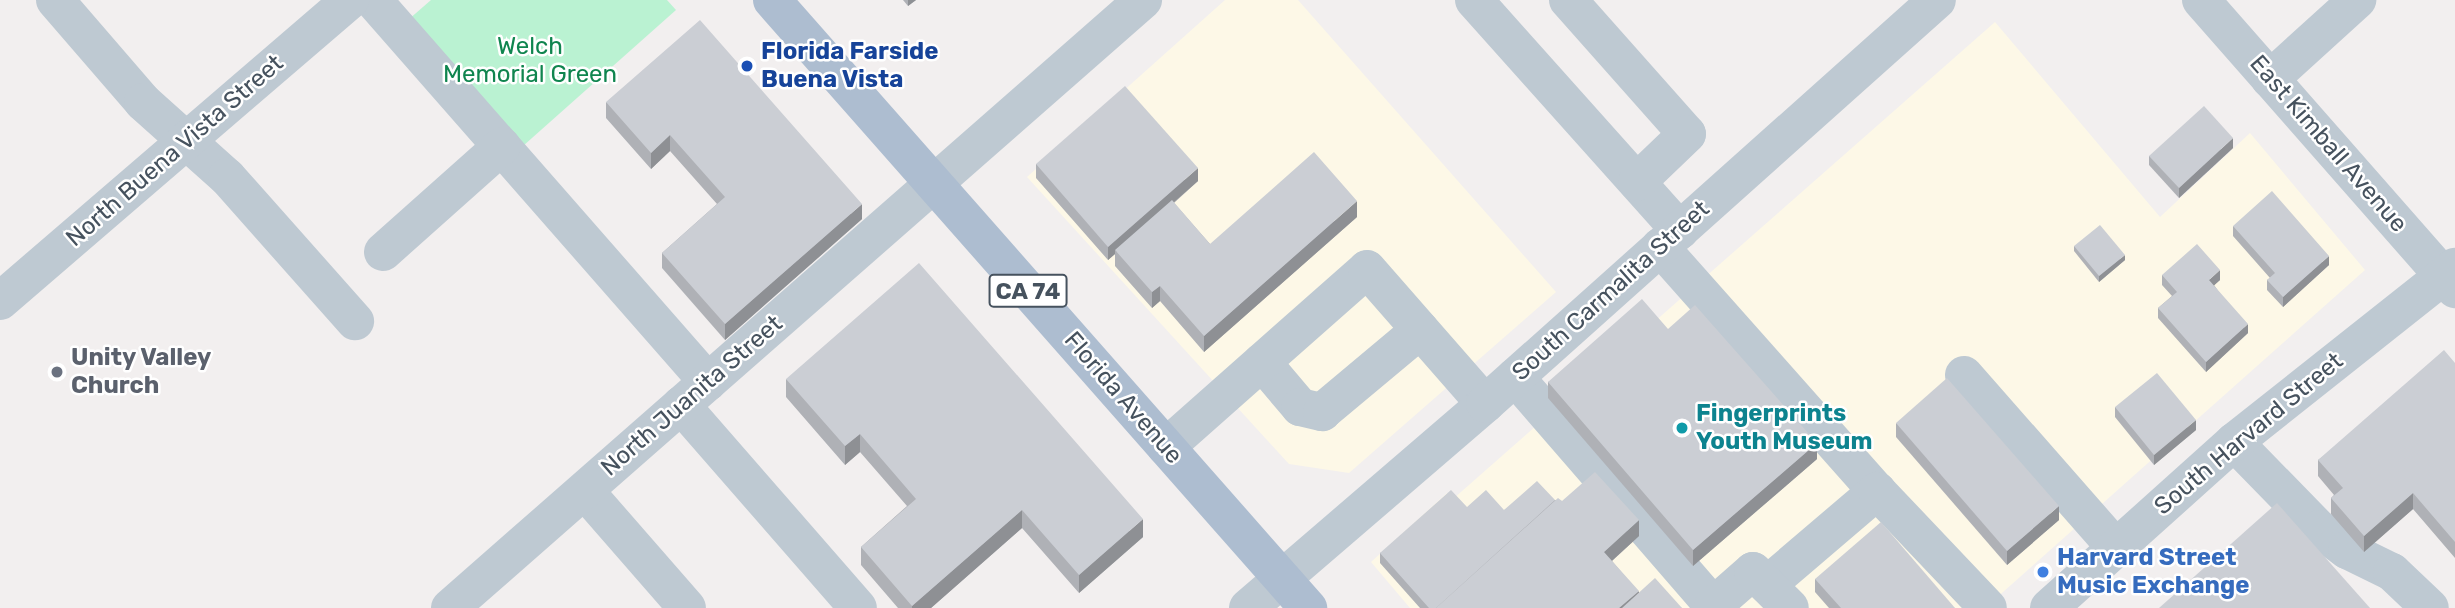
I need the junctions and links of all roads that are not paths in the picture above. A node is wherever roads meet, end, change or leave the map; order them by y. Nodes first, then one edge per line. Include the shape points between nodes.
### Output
1 (55, 0) edge
2 (350, 0) edge
3 (373, 0) edge
4 (772, 0) edge
5 (1474, 0) edge
6 (1568, 0) edge
7 (1937, 0) edge
8 (2201, 0) edge
9 (2357, 0) edge
10 (1132, 4) edge
11 (2270, 79) junction
12 (189, 141) junction
13 (502, 146) junction
14 (1637, 182) junction
15 (934, 184) junction
16 (1670, 239) junction
17 (383, 252) dead end
18 (2452, 278) edge
19 (0, 301) edge
20 (355, 321) dead end
21 (1420, 330) junction
22 (1262, 362) junction
23 (1964, 375) dead end
24 (1515, 377) junction
25 (695, 393) junction
26 (1485, 404) junction
27 (2234, 442) junction
28 (1166, 447) junction
29 (584, 491) junction
30 (1877, 491) junction
31 (2116, 548) junction
32 (1282, 578) junction
33 (1778, 596) edge
34 (474, 601) edge
35 (1714, 607) edge
36 (687, 608) edge
37 (858, 608) edge
38 (1248, 608) edge
39 (1308, 608) edge
40 (1988, 608) edge
41 (2049, 608) edge
42 (2431, 608) edge

1 - 12 street via 143,102
2 - 12 street, North Buena Vista Street
3 - 13 street
4 - 15 main road, Florida Avenue / CA 74
5 - 14 street
6 - 14 street via 1687,134
7 - 16 street, South Carmalita Street
8 - 11 street, East Kimball Avenue
9 - 11 street
10 - 15 street, North Juanita Street
11 - 18 street, East Kimball Avenue
12 - 19 street, North Buena Vista Street
12 - 20 street
13 - 17 street
13 - 25 street
14 - 16 street
15 - 25 street, North Juanita Street
15 - 28 main road, Florida Avenue / CA 74
16 - 24 street, South Carmalita Street
16 - 30 street
18 - 27 street, South Harvard Street
21 - 22 street via 1322,412 1300,407
21 - 22 street via 1367,269
21 - 26 street
22 - 28 street
23 - 31 street
24 - 26 street, South Carmalita Street
24 - 35 street
25 - 29 street, North Juanita Street
25 - 37 street
26 - 32 street, South Carmalita Street
27 - 31 street, South Harvard Street
27 - 42 street via 2319,529 2347,550 2392,572
28 - 32 main road, Florida Avenue / CA 74
29 - 34 street, North Juanita Street
29 - 36 street
30 - 33 street
30 - 40 street
31 - 41 street, South Harvard Street
32 - 38 street, South Carmalita Street
32 - 39 main road, Florida Avenue / CA 74
33 - 35 street via 1753,570

